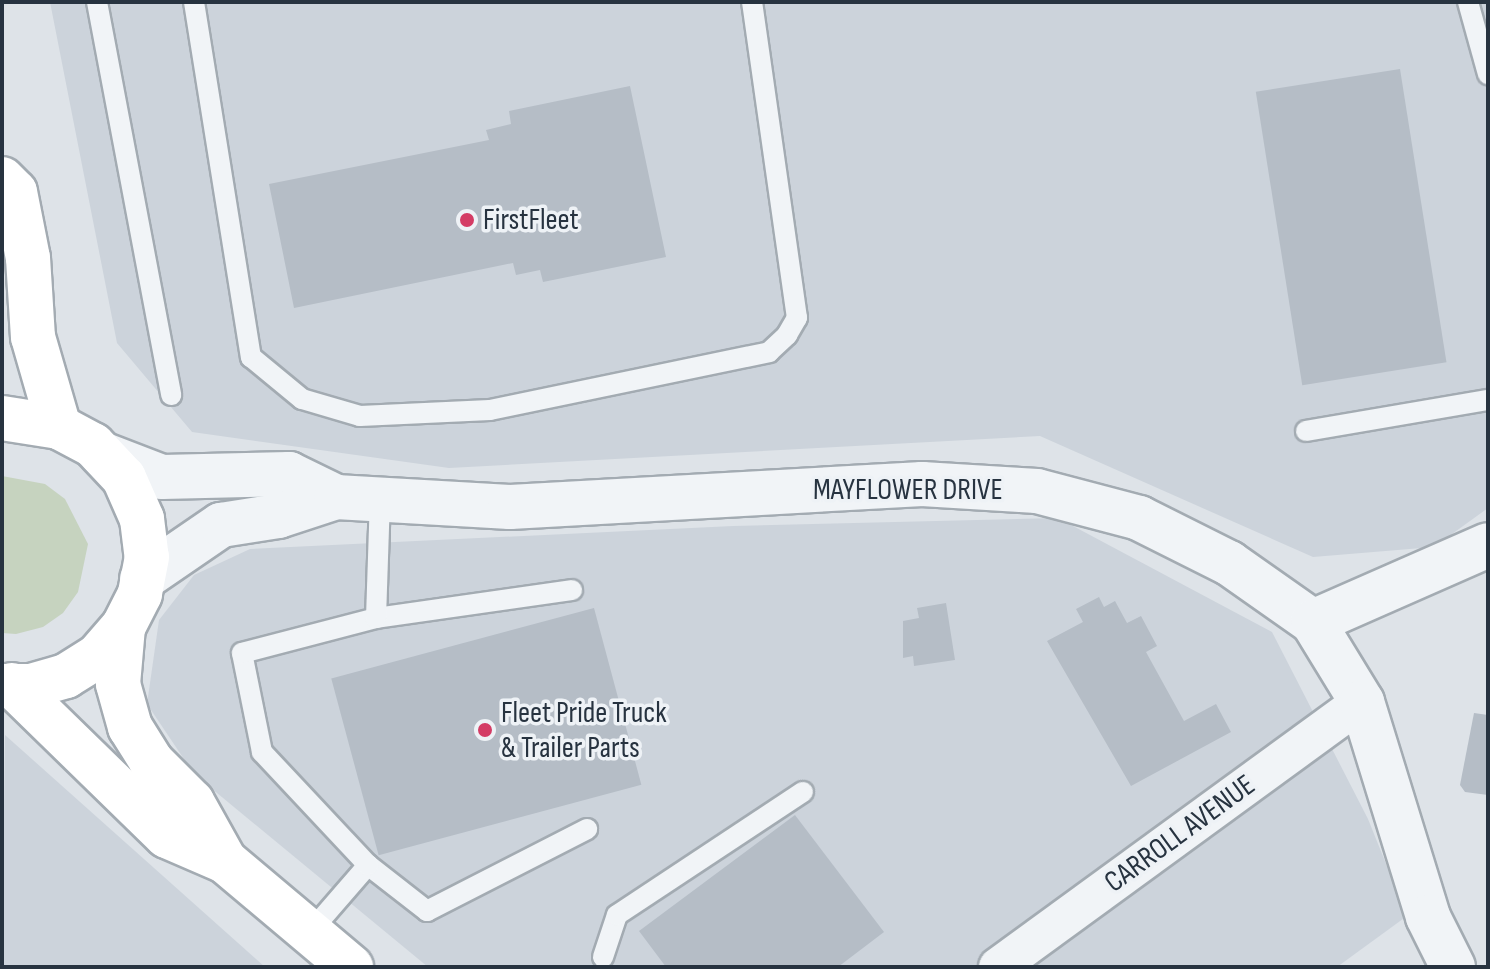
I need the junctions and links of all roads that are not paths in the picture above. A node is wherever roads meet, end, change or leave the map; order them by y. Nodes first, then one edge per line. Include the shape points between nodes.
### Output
1 (97, 2) edge
2 (194, 2) edge
3 (752, 2) edge
4 (1468, 2) edge
5 (1488, 74) edge
6 (2, 179) edge
7 (171, 395) dead end
8 (1488, 400) edge
9 (2, 418) edge
10 (59, 427) junction
11 (1306, 431) dead end
12 (102, 454) junction
13 (336, 497) junction
14 (380, 499) junction
15 (1488, 545) edge
16 (142, 579) junction
17 (572, 590) dead end
18 (376, 618) junction
19 (1313, 622) junction
20 (123, 627) junction
21 (7, 685) edge
22 (1362, 702) junction
23 (803, 792) dead end
24 (587, 829) dead end
25 (225, 861) junction
26 (368, 865) junction
27 (310, 932) junction
28 (607, 962) edge
29 (351, 967) edge
30 (585, 967) edge
31 (998, 967) edge
32 (1453, 967) edge

1 - 7 lane
2 - 3 lane via 251,357 302,399 360,416 490,410 769,352 787,335 797,318
4 - 5 lane
6 - 10 main road via 15,192 28,258 33,337
8 - 11 lane
9 - 10 main road
10 - 12 main road
12 - 13 street, MAYFLOWER DRIVE via 162,477 289,474
12 - 16 main road via 124,478 142,519 147,557
13 - 14 street, MAYFLOWER DRIVE
13 - 16 street, MAYFLOWER DRIVE via 278,516 221,525
14 - 18 lane
14 - 19 street, MAYFLOWER DRIVE via 510,507 922,484 1037,491 1139,518 1229,563
15 - 19 street
16 - 20 main road
17 - 18 lane
18 - 26 lane via 242,653 262,752
19 - 22 street, MAYFLOWER DRIVE
20 - 21 main road via 98,656 66,676
20 - 25 main road via 118,684 130,727 151,761 192,802
21 - 25 main road via 167,836
22 - 31 street, CARROLL AVENUE
22 - 32 street, MAYFLOWER DRIVE via 1428,917
23 - 28 lane via 617,915
24 - 26 lane via 427,911
25 - 27 main road
26 - 27 lane
27 - 29 main road
28 - 30 lane

